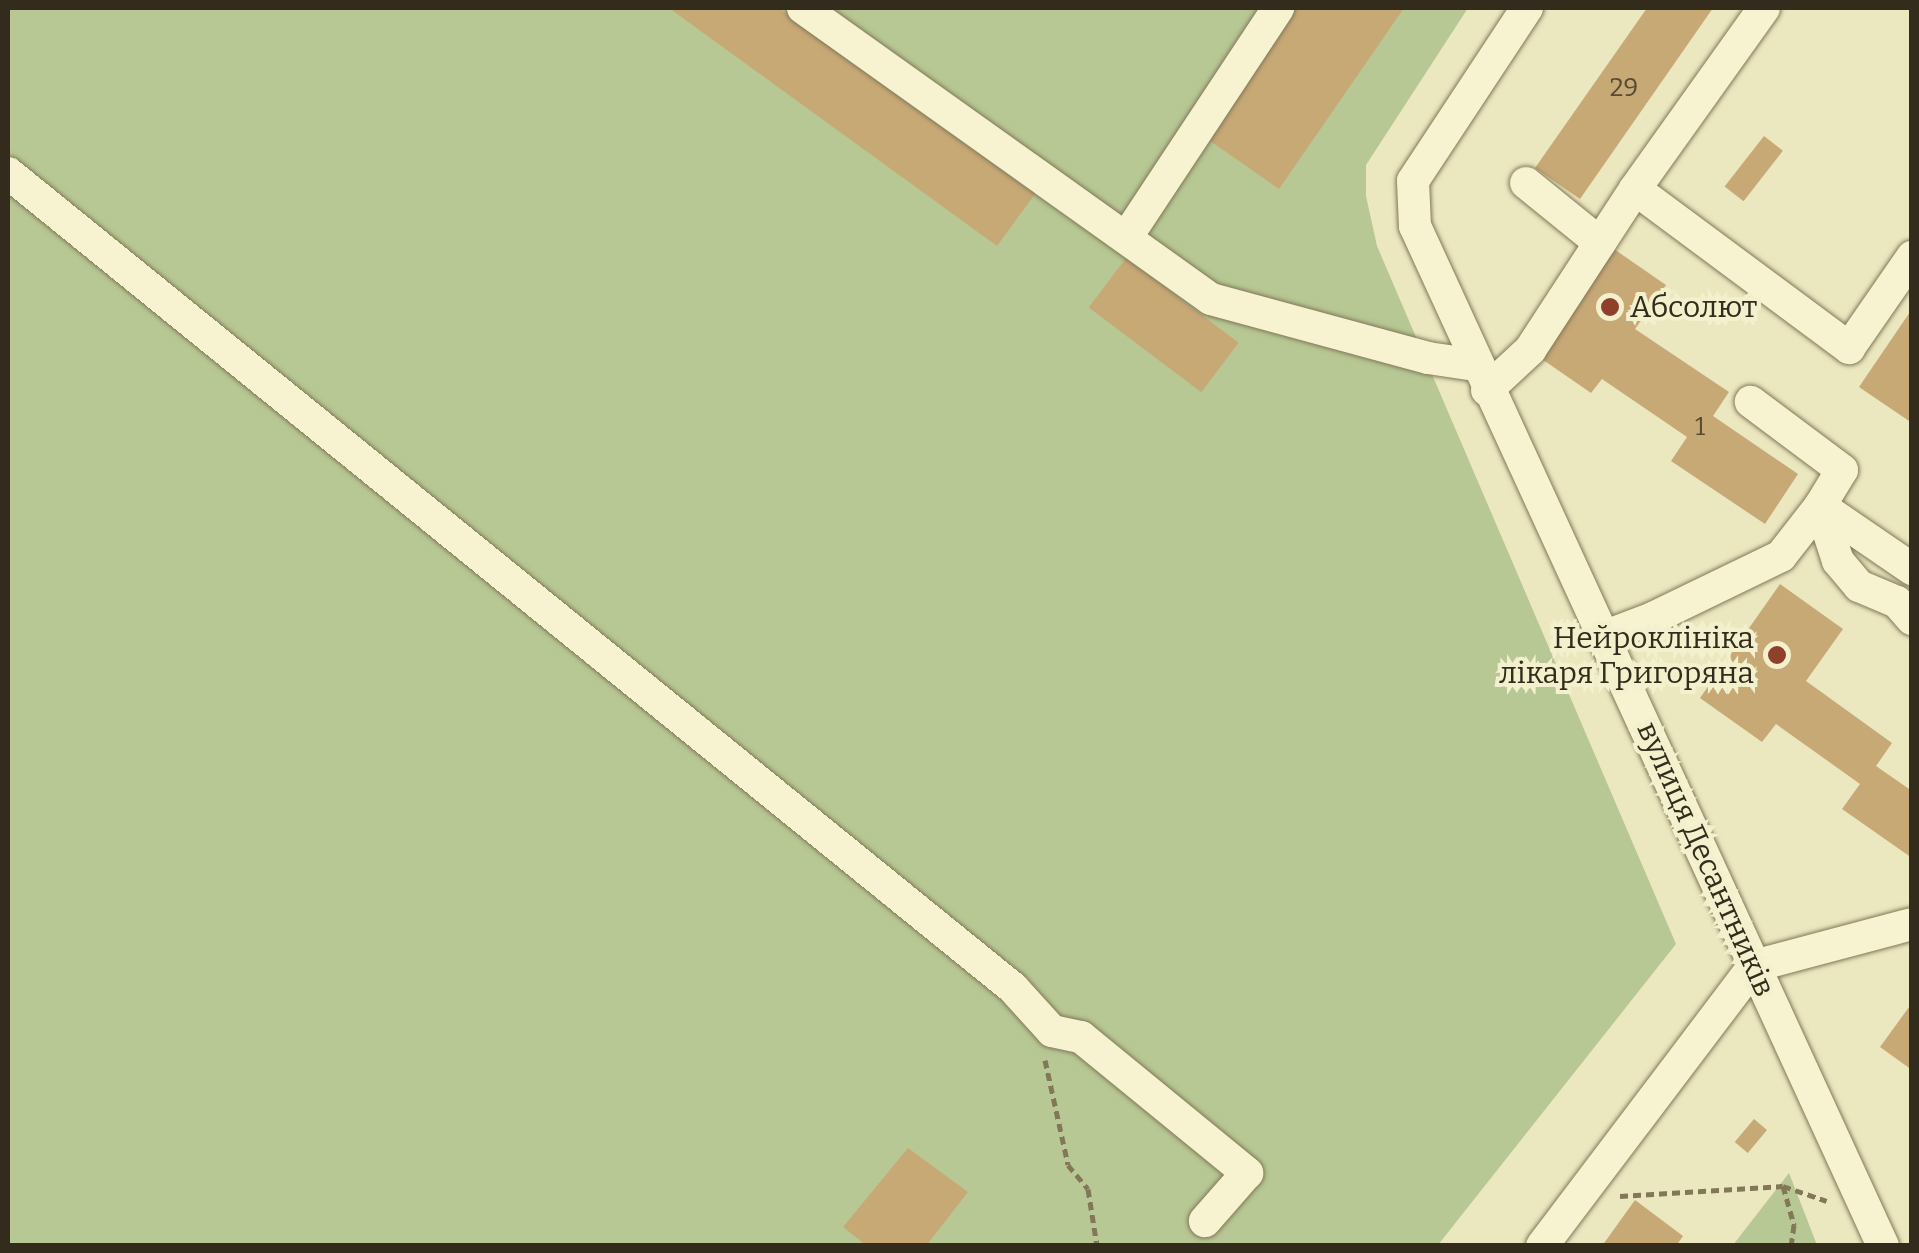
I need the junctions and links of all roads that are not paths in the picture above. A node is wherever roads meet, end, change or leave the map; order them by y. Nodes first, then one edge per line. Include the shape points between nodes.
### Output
1 (803, 8) edge
2 (1278, 8) edge
3 (1527, 8) edge
4 (1764, 8) edge
5 (8, 173) edge
6 (1526, 183) dead end
7 (1634, 189) junction
8 (1126, 238) junction
9 (1600, 243) junction
10 (1912, 257) edge
11 (1481, 378) junction
12 (1751, 402) dead end
13 (1820, 506) junction
14 (1912, 569) edge
15 (1912, 619) edge
16 (1606, 636) junction
17 (1912, 924) edge
18 (1754, 966) junction
19 (1205, 1221) dead end
20 (1542, 1246) edge
21 (1883, 1246) edge

1 - 8 street
2 - 8 street
3 - 11 street, вулиця Десантників via 1413,181 1422,248
4 - 7 street
5 - 19 street via 1013,988 1052,1031 1080,1036 1246,1172
6 - 9 street
7 - 9 street
7 - 10 street via 1849,348
8 - 11 street via 1211,299
9 - 11 street via 1530,350
11 - 16 street, вулиця Десантників
12 - 13 street via 1842,470
13 - 14 street
13 - 15 street via 1838,561 1860,586 1897,602
13 - 16 street via 1781,556
16 - 18 street, вулиця Десантників
17 - 18 street
18 - 20 street
18 - 21 street, вулиця Десантників

